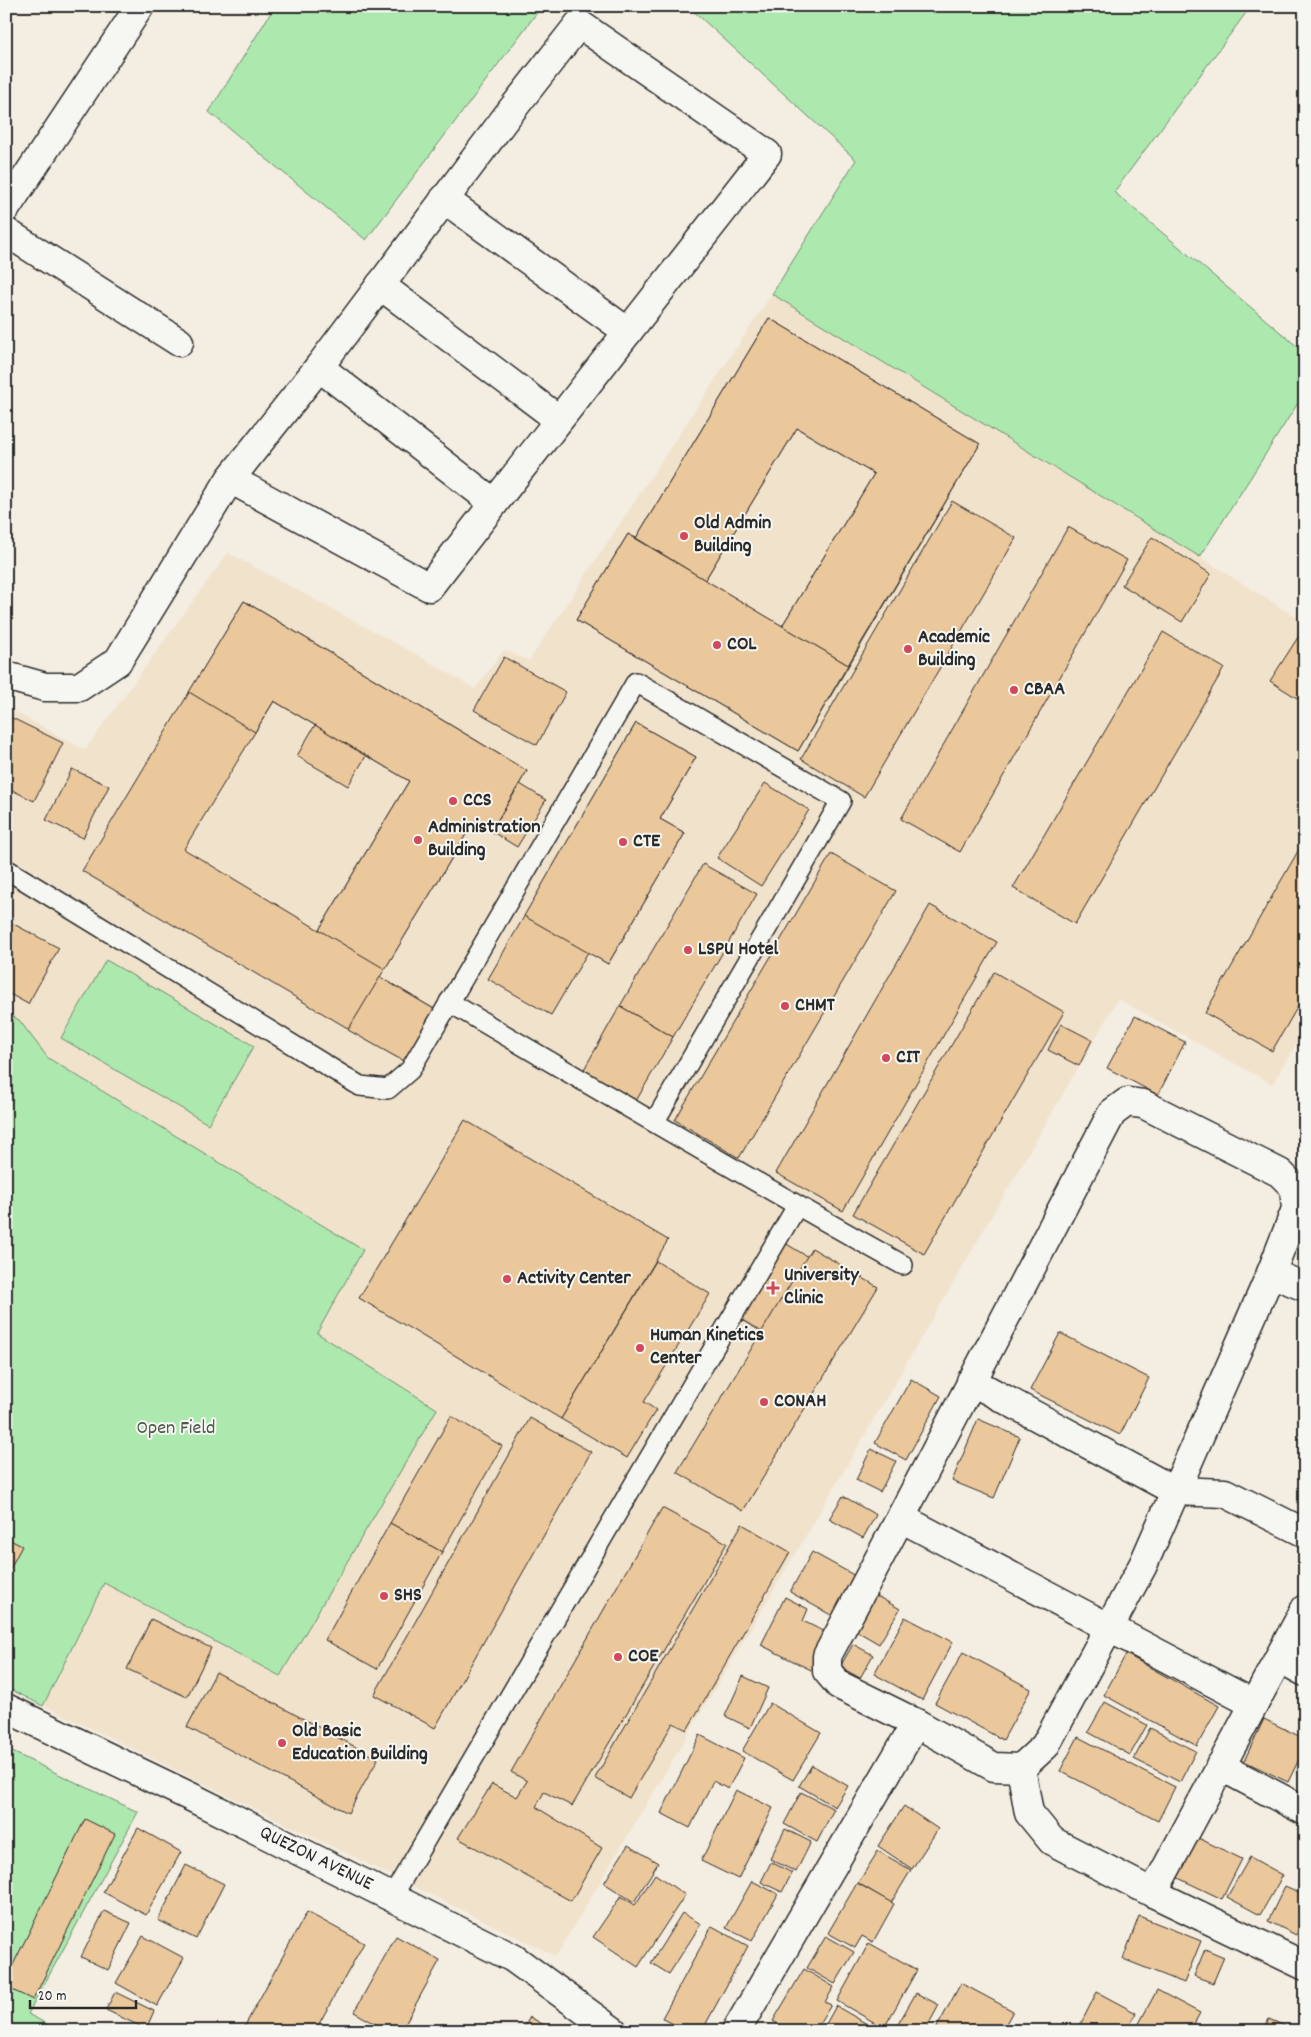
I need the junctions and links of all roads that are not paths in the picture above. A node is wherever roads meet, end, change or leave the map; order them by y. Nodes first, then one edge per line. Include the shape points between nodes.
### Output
1 (140, 6) edge
2 (444, 199) junction
3 (6, 208) edge
4 (6, 232) edge
5 (380, 285) junction
6 (628, 332) junction
7 (179, 342) dead end
8 (319, 368) junction
9 (558, 419) junction
10 (230, 479) junction
11 (494, 503) junction
12 (6, 676) edge
13 (6, 869) edge
14 (449, 1002) junction
15 (654, 1121) junction
16 (797, 1206) junction
17 (903, 1265) dead end
18 (1271, 1273) junction
19 (1305, 1288) edge
20 (971, 1381) junction
21 (1175, 1491) junction
22 (902, 1518) junction
23 (1305, 1533) edge
24 (1305, 1609) edge
25 (1111, 1627) junction
26 (1279, 1658) junction
27 (1305, 1672) edge
28 (1254, 1704) junction
29 (6, 1708) edge
30 (916, 1722) junction
31 (1220, 1766) junction
32 (1021, 1768) junction
33 (1305, 1811) edge
34 (1153, 1893) junction
35 (392, 1897) junction
36 (1305, 1966) edge
37 (613, 2031) edge
38 (736, 2031) edge

1 - 3 street
2 - 5 street
2 - 6 street
2 - 6 street via 579,24 767,154
4 - 7 street
5 - 8 street
5 - 9 street
6 - 9 street
8 - 10 street
8 - 11 street
9 - 11 street
10 - 11 street via 429,587
10 - 12 street via 118,661 79,687 45,687
13 - 14 lane via 360,1086 388,1089 410,1070
14 - 15 lane
14 - 15 lane via 636,682 841,801
15 - 16 lane
16 - 17 lane
16 - 35 lane
18 - 19 street
18 - 20 street via 1296,1209 1294,1187 1272,1168 1143,1104 1127,1102 1112,1113
18 - 21 street
20 - 21 street
20 - 22 street
21 - 23 street via 1225,1493
21 - 25 street via 1143,1565
22 - 25 street
22 - 30 street via 827,1656 827,1671 839,1685
24 - 26 street
25 - 28 street
25 - 32 street via 1045,1746
26 - 27 street
26 - 28 street
28 - 31 street
29 - 35 street, QUEZON AVENUE
30 - 32 street via 994,1767
30 - 38 street
31 - 33 street
31 - 34 street
32 - 34 street via 1029,1814 1052,1841
34 - 36 street
35 - 37 street, QUEZON AVENUE via 513,1958

